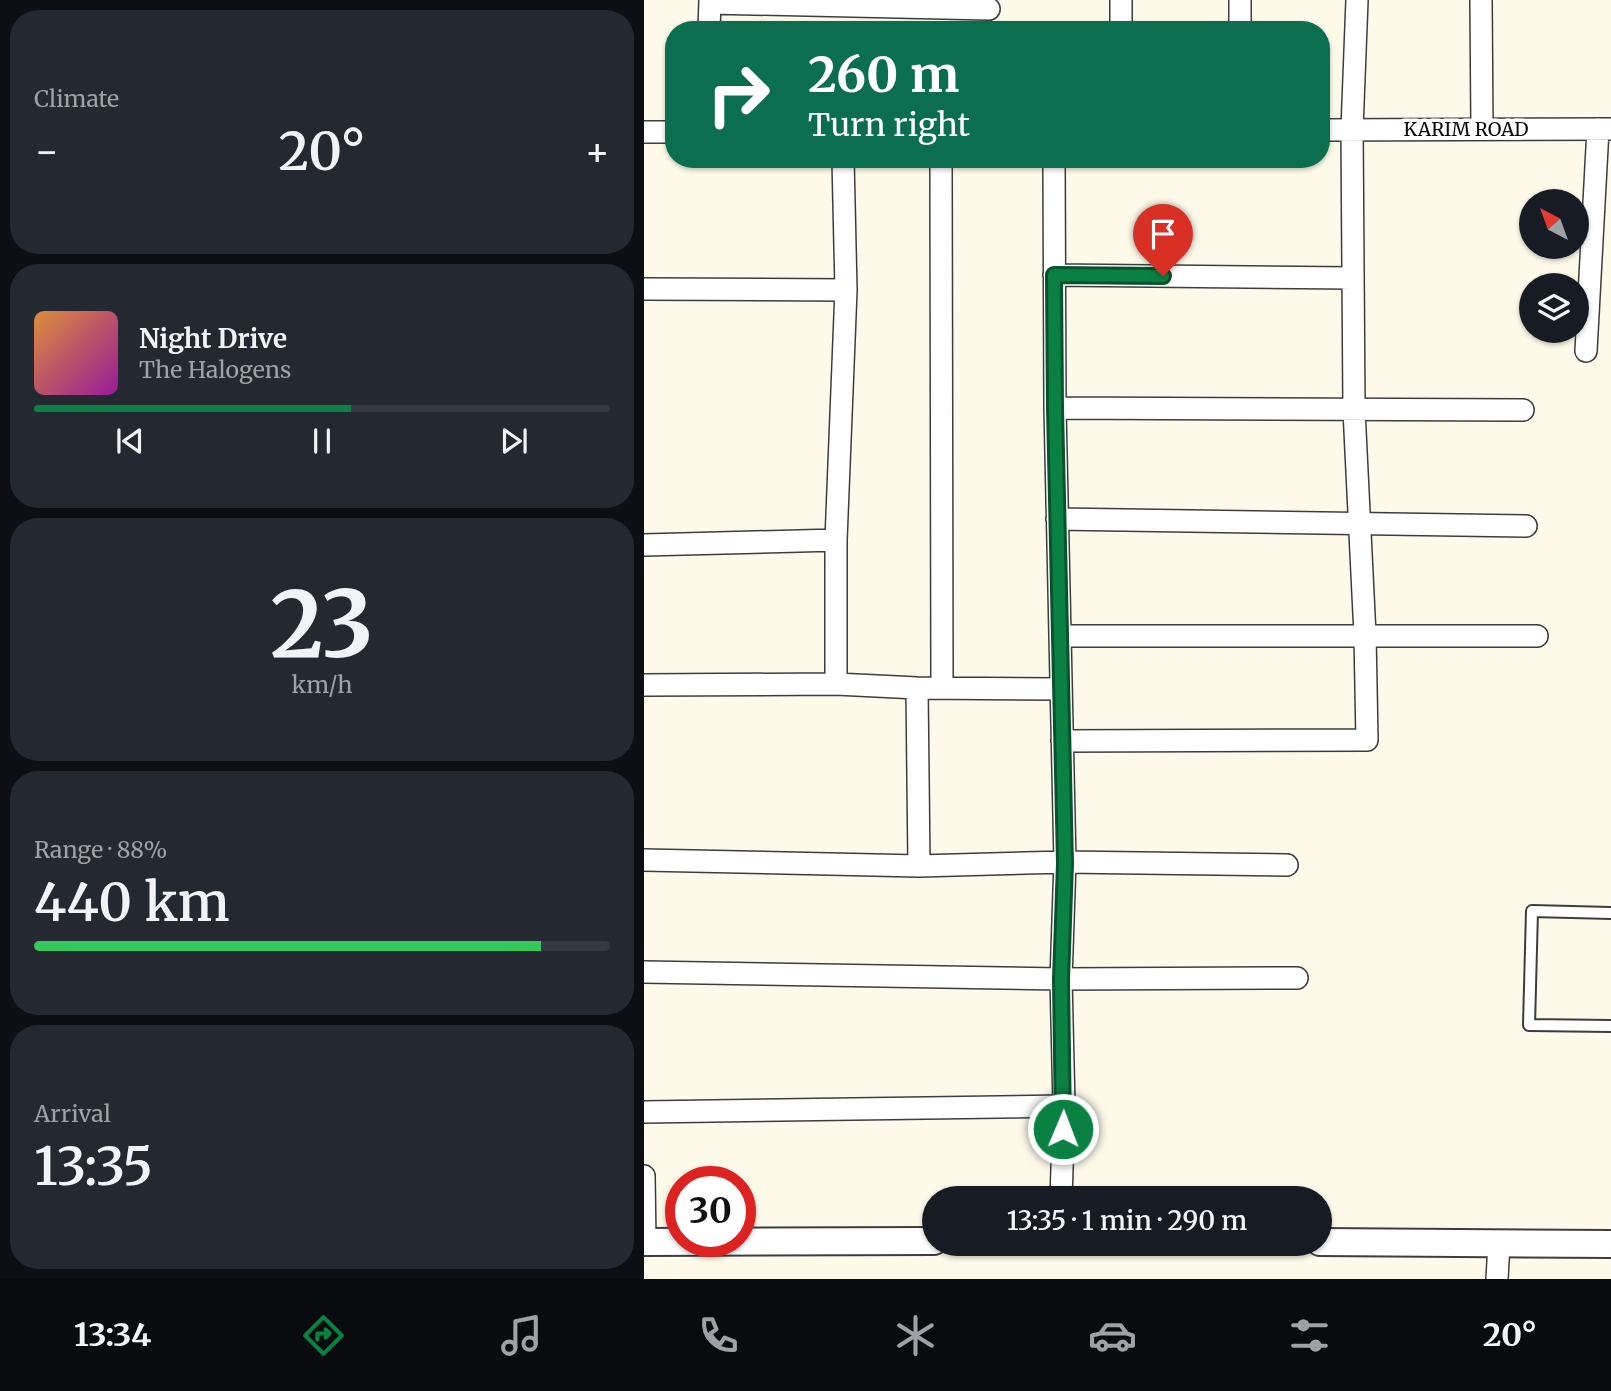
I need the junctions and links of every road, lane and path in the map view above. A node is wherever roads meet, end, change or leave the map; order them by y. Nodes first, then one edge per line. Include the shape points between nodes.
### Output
1 (1121, 0) edge
2 (1240, 0) edge
3 (1357, 0) edge
4 (1481, 0) edge
5 (710, 1) edge
6 (989, 13) edge
7 (709, 21) edge
8 (1121, 21) edge
9 (1240, 21) edge
10 (1482, 129) junction
11 (1605, 129) edge
12 (1330, 130) edge
13 (1352, 130) junction
14 (644, 132) edge
15 (665, 132) edge
16 (843, 168) edge
17 (942, 168) edge
18 (1054, 168) edge
19 (1054, 275) junction
20 (1353, 278) junction
21 (644, 289) edge
22 (846, 290) junction
23 (1586, 351) dead end
24 (1055, 408) junction
25 (1354, 410) junction
26 (1523, 410) dead end
27 (1057, 519) junction
28 (1358, 523) junction
29 (1526, 526) dead end
30 (836, 540) junction
31 (644, 545) edge
32 (1365, 635) junction
33 (1060, 636) junction
34 (1537, 636) dead end
35 (836, 684) junction
36 (644, 685) edge
37 (942, 687) junction
38 (917, 688) junction
39 (1060, 689) junction
40 (1062, 741) junction
41 (644, 860) edge
42 (1065, 863) junction
43 (1287, 865) dead end
44 (919, 866) junction
45 (1611, 913) edge
46 (644, 972) edge
47 (1297, 978) dead end
48 (1061, 979) junction
49 (1611, 1027) edge
50 (1064, 1106) junction
51 (644, 1112) edge
52 (644, 1175) edge
53 (1061, 1186) edge
54 (922, 1241) edge
55 (644, 1242) edge
56 (1332, 1242) edge
57 (1499, 1244) junction
58 (1611, 1244) edge
59 (1497, 1279) edge

1 - 8 street
2 - 9 street
3 - 13 street
4 - 10 street
5 - 6 street
5 - 7 street
10 - 11 street, KARIM ROAD
10 - 13 street, KARIM ROAD
11 - 23 street
12 - 13 street, KARIM ROAD
13 - 20 street
14 - 15 street
16 - 22 street
17 - 37 street
18 - 19 street
19 - 20 street
19 - 24 street
20 - 25 street
21 - 22 street
22 - 30 street
24 - 25 street
24 - 27 street
25 - 26 street
25 - 28 street
27 - 28 street
27 - 33 street
28 - 29 street
28 - 32 street
30 - 31 street
30 - 35 street
32 - 33 street
32 - 34 street
32 - 40 street via 1367,740
33 - 39 street
35 - 36 street
35 - 38 street
37 - 38 street
37 - 39 street
38 - 44 street
39 - 40 street
40 - 42 street
41 - 44 street
42 - 43 street
42 - 44 street
42 - 48 street
45 - 49 lane via 1532,911 1529,1025
46 - 48 street
47 - 48 street
48 - 50 street
50 - 51 street
50 - 53 street
52 - 55 street
54 - 55 street
56 - 57 street
57 - 58 street
57 - 59 street

